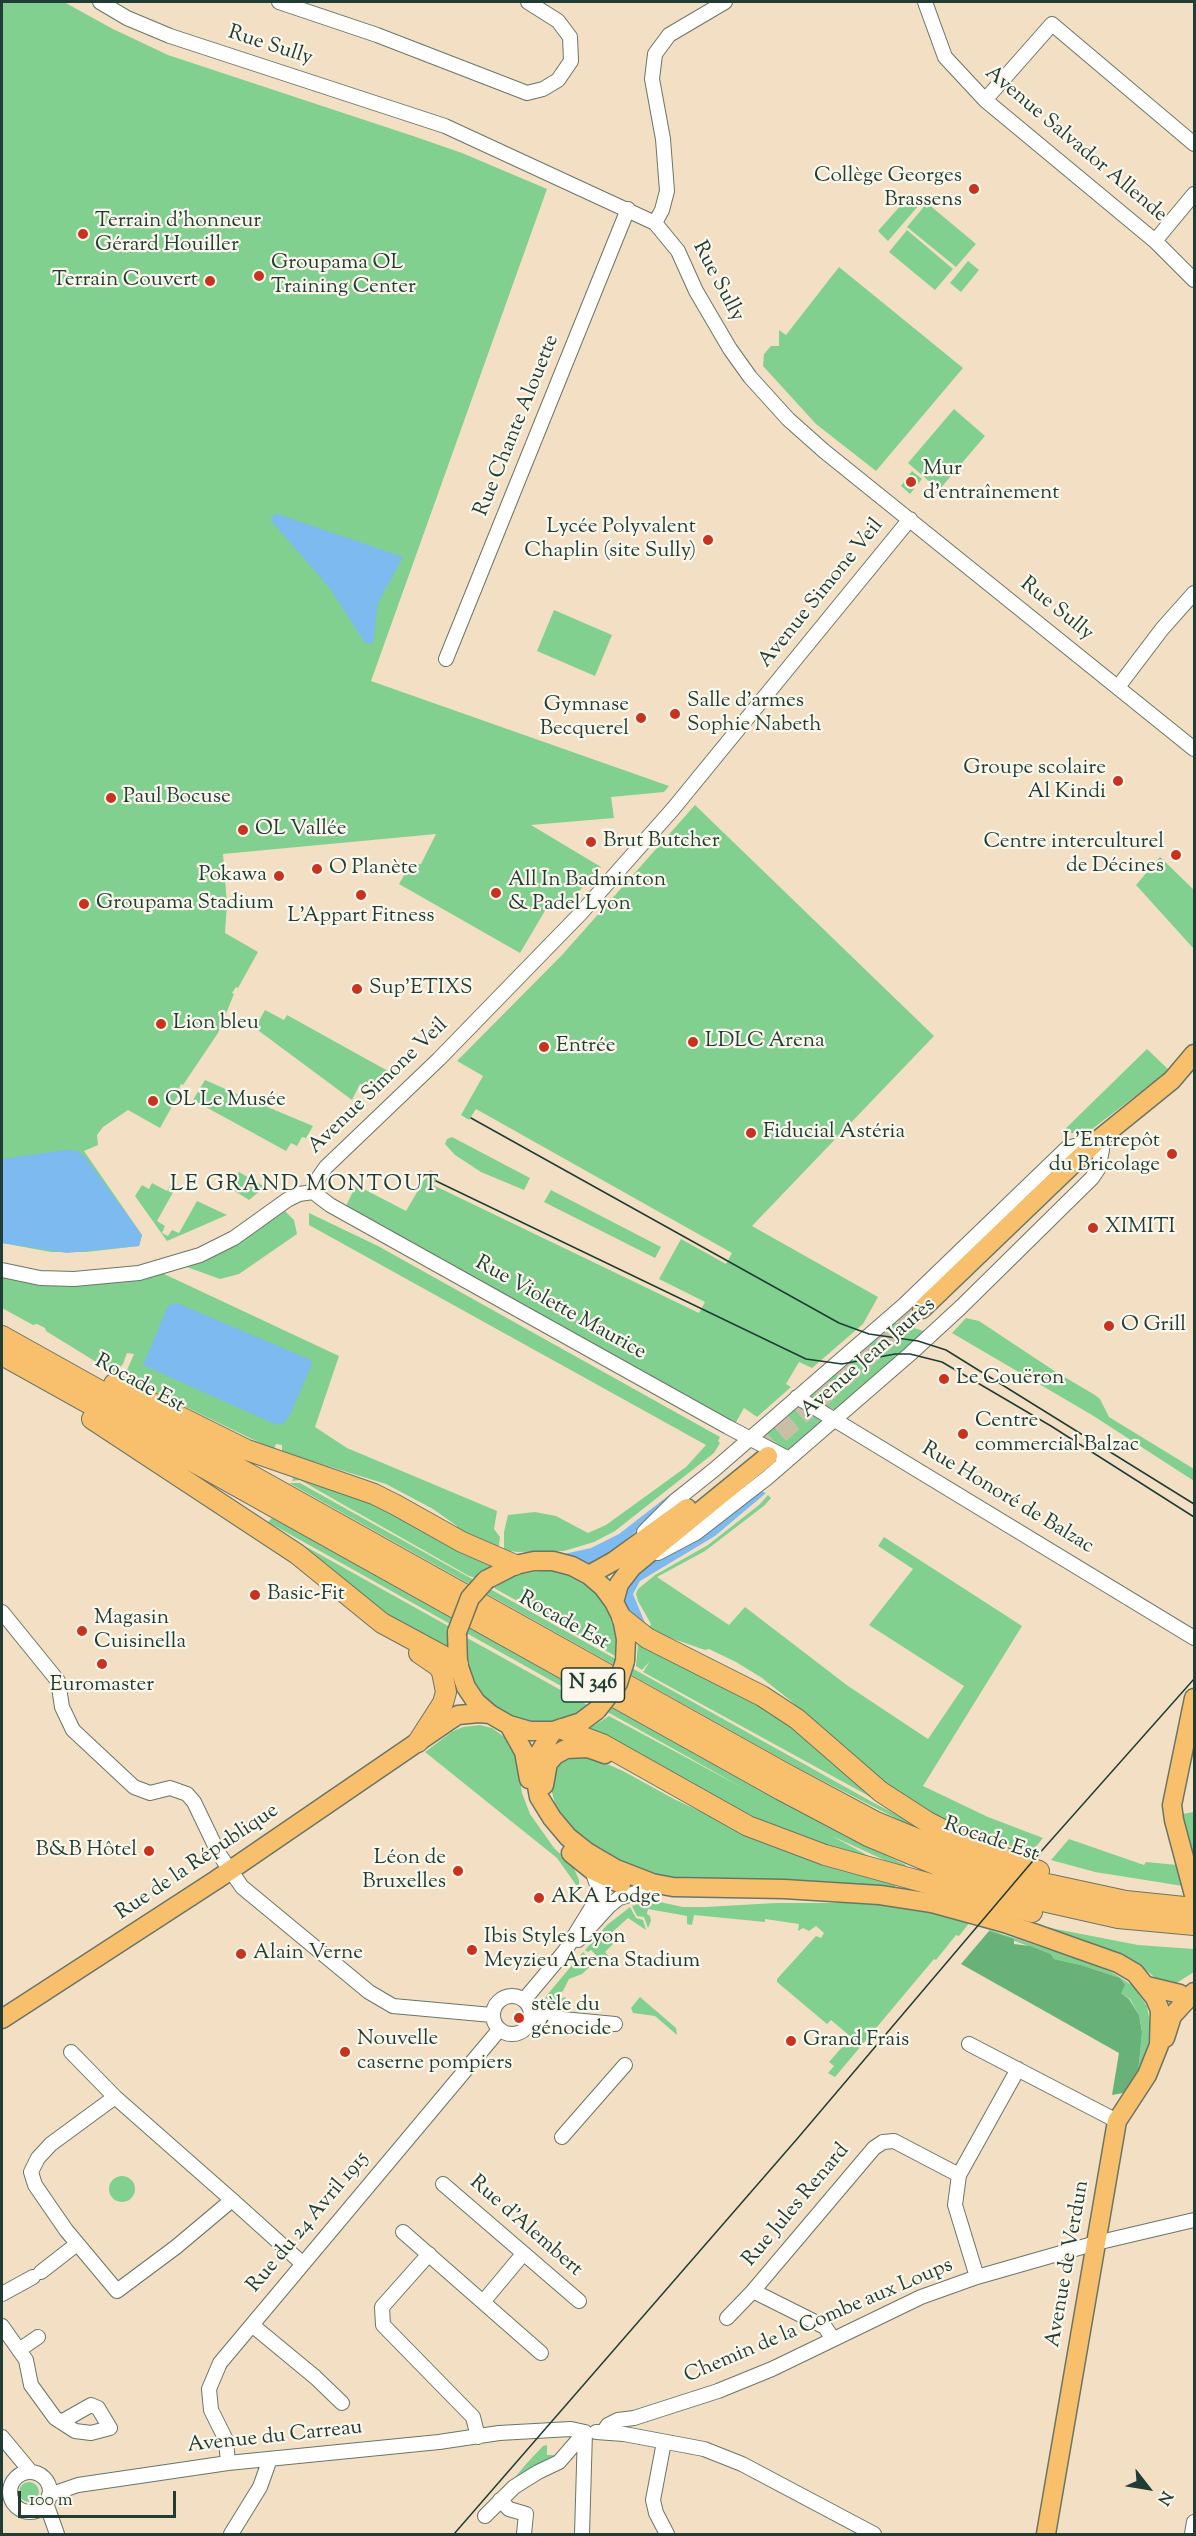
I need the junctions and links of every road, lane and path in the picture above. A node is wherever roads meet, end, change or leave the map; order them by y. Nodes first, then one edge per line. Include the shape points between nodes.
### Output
1 (100, 2) edge
2 (279, 2) edge
3 (528, 2) edge
4 (725, 2) edge
5 (925, 2) edge
6 (299, 4) edge
7 (985, 100) junction
8 (1194, 144) edge
9 (1194, 194) edge
10 (628, 209) junction
11 (655, 223) junction
12 (1155, 241) junction
13 (1194, 280) edge
14 (910, 519) junction
15 (1194, 593) edge
16 (446, 659) dead end
17 (1118, 687) junction
18 (1194, 749) edge
19 (1194, 1054) edge
20 (1194, 1070) edge
21 (1100, 1145) junction
22 (313, 1192) junction
23 (2, 1270) edge
24 (904, 1305) junction
25 (931, 1316) junction
26 (2, 1336) edge
27 (2, 1355) edge
28 (23, 1367) junction
29 (57, 1367) junction
30 (797, 1397) junction
31 (835, 1419) junction
32 (760, 1449) junction
33 (789, 1459) junction
34 (629, 1558) junction
35 (515, 1564) junction
36 (589, 1575) junction
37 (618, 1610) junction
38 (2, 1612) edge
39 (382, 1623) junction
40 (1194, 1638) edge
41 (458, 1667) junction
42 (1193, 1710) edge
43 (490, 1714) junction
44 (508, 1725) junction
45 (557, 1730) junction
46 (418, 1742) junction
47 (636, 1764) junction
48 (552, 1818) junction
49 (230, 1870) junction
50 (621, 1884) junction
51 (1193, 1889) edge
52 (1079, 1893) junction
53 (1194, 1919) edge
54 (565, 1951) junction
55 (1147, 1986) junction
56 (1190, 1991) edge
57 (524, 2000) junction
58 (1160, 2010) junction
59 (492, 2015) junction
60 (531, 2016) junction
61 (2, 2019) edge
62 (615, 2024) dead end
63 (499, 2030) junction
64 (969, 2044) dead end
65 (71, 2052) dead end
66 (625, 2065) dead end
67 (1018, 2069) junction
68 (115, 2097) junction
69 (1120, 2115) junction
70 (562, 2137) dead end
71 (959, 2175) junction
72 (443, 2184) dead end
73 (232, 2200) junction
74 (1194, 2220) edge
75 (403, 2232) dead end
76 (1096, 2243) junction
77 (77, 2244) junction
78 (429, 2254) junction
79 (523, 2254) junction
80 (303, 2264) junction
81 (977, 2277) junction
82 (753, 2290) junction
83 (2, 2294) edge
84 (579, 2301) dead end
85 (483, 2302) junction
86 (727, 2318) dead end
87 (252, 2325) junction
88 (2, 2326) edge
89 (38, 2337) dead end
90 (833, 2339) junction
91 (19, 2350) junction
92 (541, 2353) dead end
93 (342, 2403) dead end
94 (634, 2418) junction
95 (61, 2422) dead end
96 (585, 2432) junction
97 (603, 2432) junction
98 (624, 2434) junction
99 (478, 2437) junction
100 (4, 2440) edge
101 (664, 2442) junction
102 (270, 2459) junction
103 (228, 2463) junction
104 (31, 2472) junction
105 (46, 2481) junction
106 (78, 2485) junction
107 (8, 2487) edge
108 (48, 2499) junction
109 (500, 2500) junction
110 (8, 2504) edge
111 (33, 2512) junction
112 (485, 2516) dead end
113 (1194, 2522) edge
114 (57, 2535) edge
115 (231, 2535) edge
116 (524, 2535) edge
117 (582, 2535) edge
118 (667, 2535) edge
119 (874, 2535) edge
120 (1046, 2535) edge
121 (1192, 2535) edge

1 - 10 street, Rue Sully via 170,36 445,126
2 - 6 street
3 - 6 street via 558,21 570,37 571,61 558,80 527,93
4 - 11 street via 669,34 655,54 652,79 663,139 666,191
5 - 7 street, Avenue Salvador Allende via 945,57
7 - 8 street via 1052,24
7 - 12 street, Avenue Salvador Allende
9 - 12 street
10 - 11 street, Rue Sully
10 - 16 street, Rue Chante Alouette
11 - 14 street, Rue Sully via 678,251 719,333 750,377 799,429
12 - 13 street, Avenue Salvador Allende
14 - 17 street, Rue Sully
14 - 22 street, Avenue Simone Veil via 673,809 581,913 439,1059 326,1167
15 - 17 street
17 - 18 street, Rue Sully
19 - 21 main road, Avenue Jean Jaurès via 1172,1080
20 - 21 main road, Avenue Jean Jaurès via 1170,1096
21 - 24 street, Avenue Jean Jaurès via 1067,1148
21 - 25 main road, Avenue Jean Jaurès
21 - 25 street, Avenue Jean Jaurès via 1098,1169 1092,1178
22 - 23 street via 287,1200 234,1238 200,1255 150,1270 74,1279 40,1278
22 - 32 street, Rue Violette Maurice
24 - 25 street
24 - 30 street, Avenue Jean Jaurès
25 - 31 street, Avenue Jean Jaurès
26 - 29 highway, Rocade Est / N 346
27 - 28 highway, Rocade Est / N 346
28 - 39 highway via 33,1383 297,1554
28 - 53 highway, Rocade Est / N 346 via 868,1836 980,1883 1029,1898 1118,1918
29 - 35 highway via 77,1366 247,1450 374,1494 462,1542
29 - 52 highway, Rocade Est / N 346 via 876,1822 985,1868
30 - 31 street, Rue Honoré de Balzac
30 - 32 street, Avenue Jean Jaurès
31 - 33 street, Avenue Jean Jaurès
31 - 40 street, Rue Honoré de Balzac
32 - 33 street, Rue Violette Maurice
32 - 34 main road, Avenue Jean Jaurès
32 - 34 street, Avenue Jean Jaurès via 675,1501
33 - 34 street, Avenue Jean Jaurès via 696,1533
34 - 36 main road, Avenue Jean Jaurès via 614,1561
34 - 37 main road, Avenue Jean Jaurès via 619,1584
35 - 36 main road via 553,1561
35 - 41 main road, bridge via 486,1580 467,1604 457,1632
36 - 37 main road via 603,1587
37 - 45 main road, bridge via 626,1639 618,1683 597,1710 581,1722
37 - 52 highway via 647,1638 789,1714 881,1792 926,1821 972,1845 1064,1879
38 - 49 street via 58,1681 62,1707 73,1730 134,1787 150,1792 178,1789 187,1794
39 - 41 highway
39 - 46 highway via 397,1640 438,1666 445,1681 443,1703
41 - 43 main road via 471,1695
41 - 46 main road, Rue de la République via 452,1699
42 - 51 main road via 1172,1805
43 - 44 main road
43 - 46 main road, Rue de la République via 458,1715
44 - 45 main road via 530,1731
44 - 50 main road via 524,1752 532,1796 558,1842 592,1870
45 - 47 highway via 602,1744
45 - 48 main road via 536,1758 534,1770 539,1797
46 - 49 main road, Rue de la République
47 - 48 main road via 588,1748 578,1747 555,1755 544,1774
47 - 53 highway via 748,1826 847,1861 1052,1917 1175,1932
48 - 50 main road
49 - 59 street via 242,1887 382,2001 406,2008
49 - 61 main road, Rue de la République
50 - 54 street
50 - 54 street via 609,1906
50 - 55 main road via 688,1899 819,1892 932,1902 1118,1964 1135,1973
52 - 53 highway, Rocade Est / N 346
54 - 57 street
55 - 56 main road
55 - 58 main road
56 - 58 main road via 1172,1998
56 - 69 main road via 1172,2016 1151,2080
57 - 59 street via 507,1996 496,2003
57 - 60 street
58 - 69 main road, Avenue de Verdun via 1159,2045 1147,2076
59 - 63 street
60 - 62 street
60 - 63 street via 522,2032 510,2034
63 - 80 street, Rue du 24 Avril 1915
64 - 67 street
65 - 68 street
66 - 70 street
67 - 69 street
67 - 71 street
68 - 73 street
68 - 77 street via 51,2144 31,2172 34,2185
69 - 76 main road, Avenue de Verdun
71 - 81 street via 955,2205
71 - 82 street, Rue Jules Renard via 894,2141 883,2142
72 - 79 street, Rue d'Alembert
73 - 77 street via 117,2291
73 - 80 street
74 - 76 street, Chemin de la Combe aux Loups
75 - 78 street
76 - 81 street, Chemin de la Combe aux Loups
76 - 120 main road, Avenue de Verdun
77 - 83 street
78 - 85 street
78 - 99 street via 382,2307 383,2325 473,2417
79 - 84 street, Rue d'Alembert
79 - 85 street
80 - 87 street, Rue du 24 Avril 1915
81 - 90 street, Chemin de la Combe aux Loups via 921,2297
82 - 86 street
82 - 90 street, Rue Jules Renard via 825,2327
85 - 92 street
87 - 93 street
87 - 103 street, Rue du 24 Avril 1915 via 220,2363 209,2390 211,2410 226,2440
88 - 91 street
89 - 91 street
90 - 94 street, Chemin de la Combe aux Loups via 718,2391
91 - 95 street via 30,2370 31,2385
94 - 97 street, Chemin de la Combe aux Loups via 608,2424
94 - 98 street via 627,2423
96 - 97 street, Avenue du Carreau
96 - 99 street, Avenue du Carreau via 509,2439
96 - 109 street via 559,2462 522,2482
96 - 117 street
97 - 98 street, Avenue du Carreau
98 - 101 street, Avenue du Carreau
99 - 102 street, Avenue du Carreau
100 - 104 street
100 - 107 street
101 - 118 street via 653,2500
101 - 119 street, Avenue du Carreau via 704,2449 742,2464
102 - 103 street, Avenue du Carreau
102 - 115 street via 260,2487
103 - 106 street, Avenue du Carreau
104 - 105 street
104 - 107 street via 24,2472
105 - 106 street, Avenue du Carreau
105 - 108 street
106 - 108 street, Avenue du Carreau
107 - 110 street
108 - 111 street
108 - 114 street
109 - 112 street
109 - 116 street via 509,2509 526,2514
110 - 111 street
111 - 114 street
113 - 121 street

